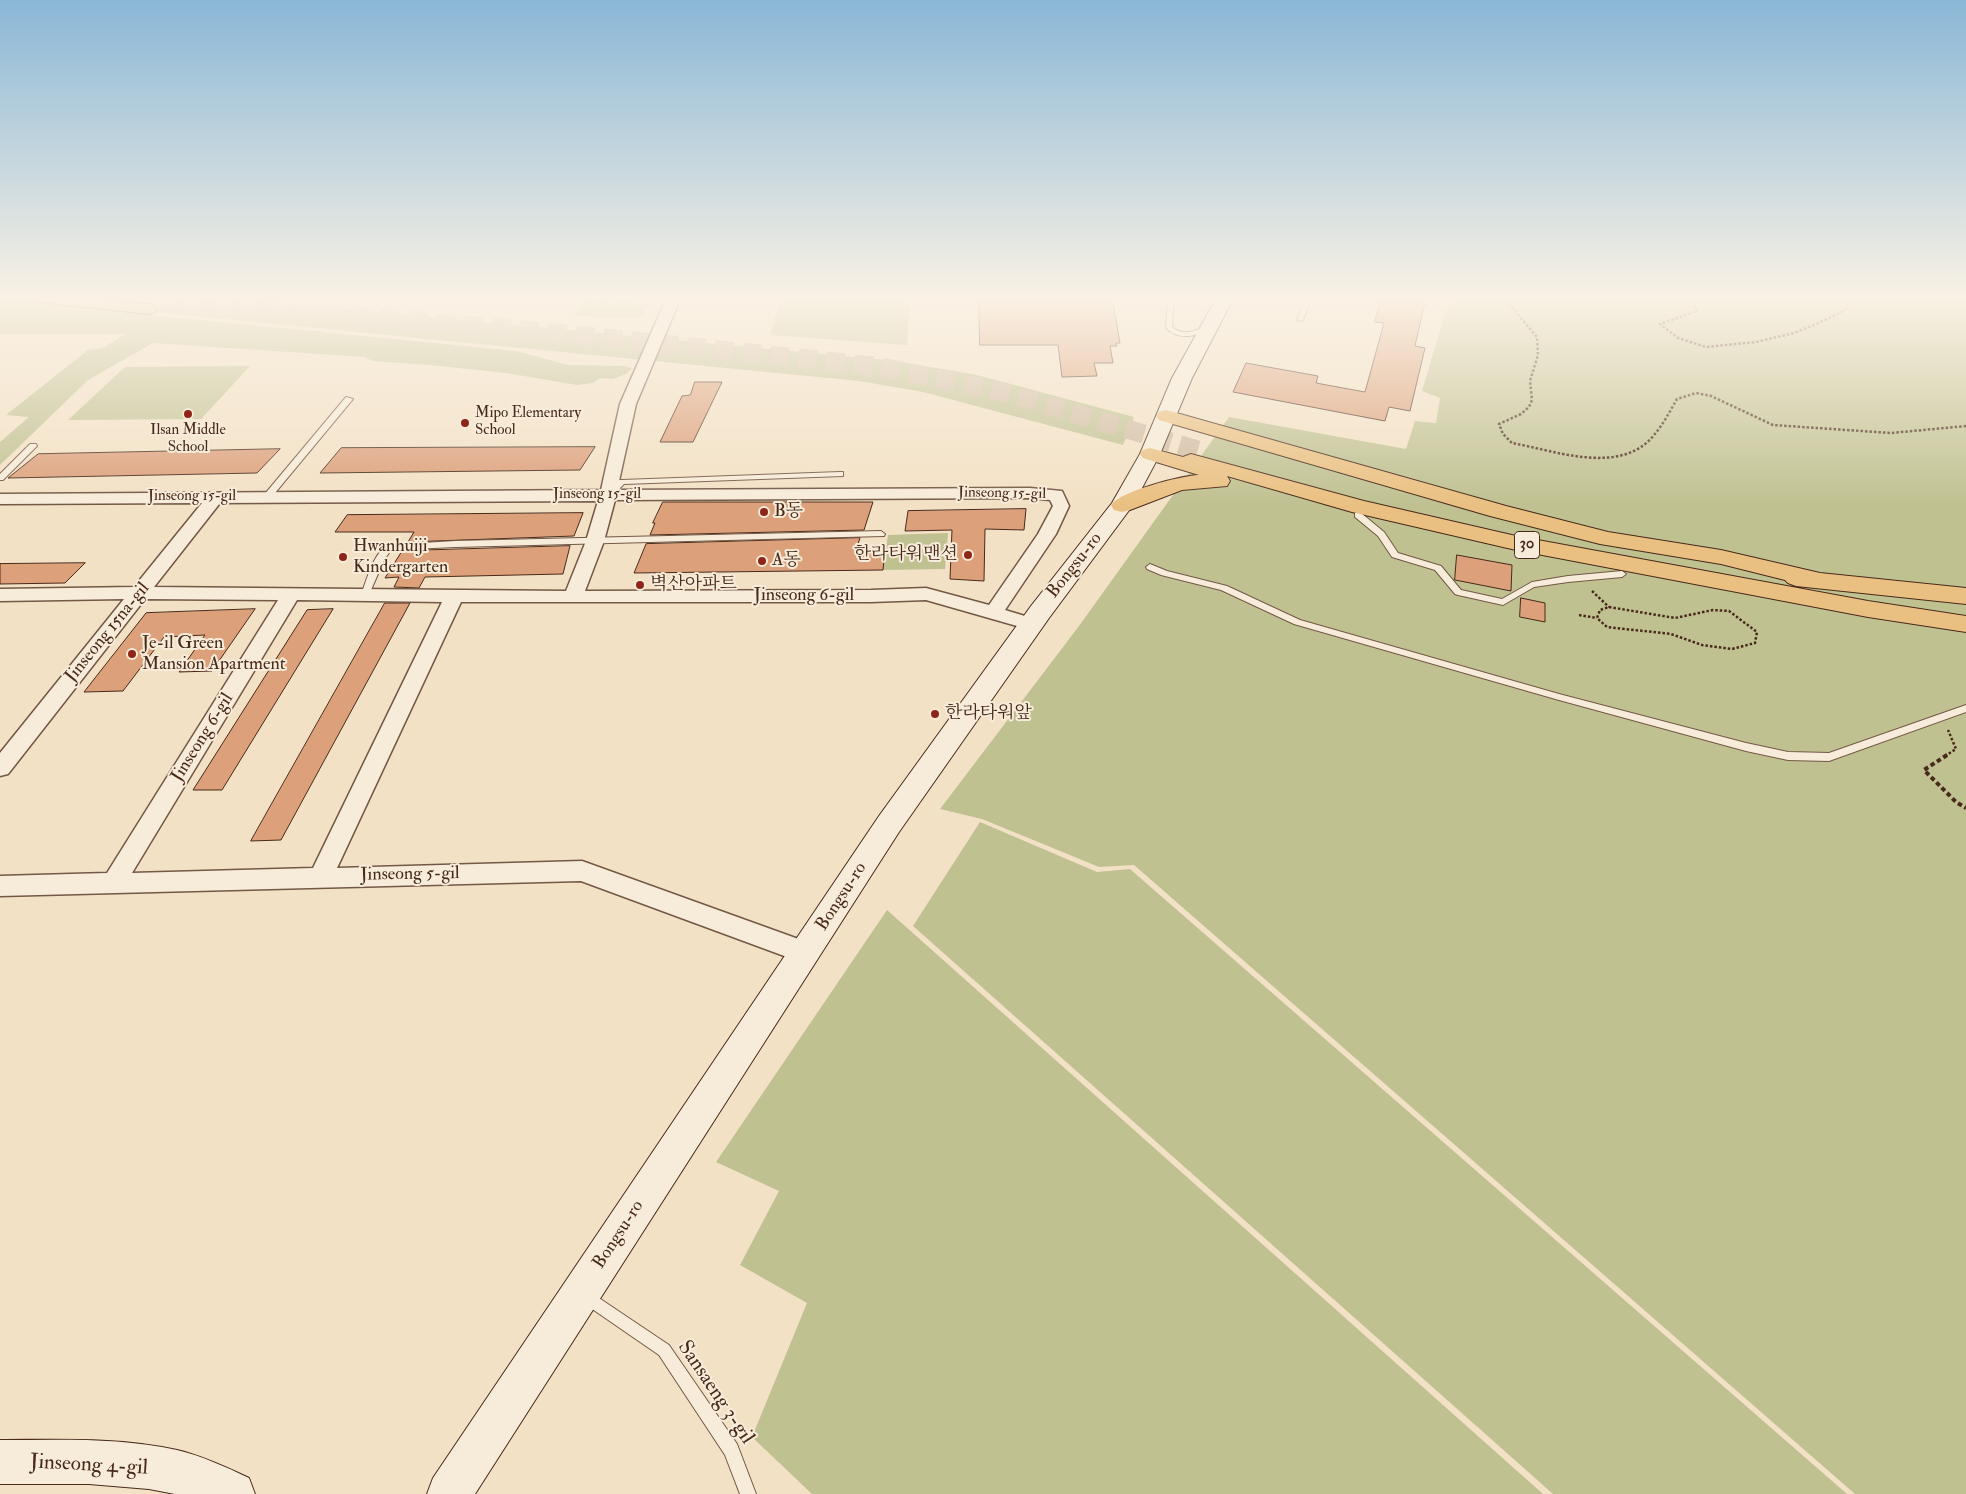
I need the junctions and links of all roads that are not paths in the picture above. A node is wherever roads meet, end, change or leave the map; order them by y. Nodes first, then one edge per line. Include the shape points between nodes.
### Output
1 (644, 367) edge
2 (1188, 367) edge
3 (349, 399) dead end
4 (1166, 416) junction
5 (33, 446) dead end
6 (1150, 454) junction
7 (840, 474) dead end
8 (0, 478) edge
9 (1254, 485) junction
10 (608, 495) junction
11 (216, 497) junction
12 (267, 497) junction
13 (0, 498) edge
14 (1122, 505) junction
15 (1358, 515) junction
16 (881, 534) dead end
17 (595, 540) junction
18 (1150, 567) dead end
19 (1622, 574) junction
20 (1828, 583) junction
21 (139, 593) junction
22 (0, 595) edge
23 (291, 595) junction
24 (365, 595) junction
25 (455, 595) junction
26 (1966, 596) edge
27 (573, 597) junction
28 (1868, 609) junction
29 (993, 612) junction
30 (1031, 624) junction
31 (1966, 624) edge
32 (1966, 708) edge
33 (0, 768) edge
34 (321, 877) junction
35 (114, 882) junction
36 (0, 886) edge
37 (806, 953) junction
38 (582, 1294) junction
39 (0, 1462) edge
40 (233, 1494) edge
41 (449, 1494) edge
42 (748, 1494) edge

1 - 10 street via 628,404
2 - 4 main road, Bongsu-ro
3 - 12 lane
4 - 6 main road, Bongsu-ro
4 - 20 highway via 1498,512 1599,537 1721,557
5 - 8 lane
6 - 9 highway
6 - 14 main road, Bongsu-ro
7 - 10 lane via 622,482
9 - 14 highway via 1203,480 1173,484
9 - 15 highway
10 - 12 street, Jinseong 15-gil
10 - 17 street
10 - 29 street, Jinseong 15-gil via 1056,494 1061,506 1047,534
11 - 12 street, Jinseong 15-gil
11 - 13 street, Jinseong 15-gil
11 - 21 street, Jinseong 15na-gil
14 - 30 main road, Bongsu-ro
15 - 19 highway via 1436,540 1538,566
15 - 19 lane via 1381,534 1395,555 1438,568 1458,592 1503,602 1532,585
16 - 17 lane
17 - 24 lane via 389,548 380,559
17 - 27 street
18 - 32 lane via 1164,574 1224,588 1297,622 1606,709 1788,756 1829,757
19 - 28 highway via 1801,607
20 - 26 highway, 30
20 - 28 highway, 30 via 1671,561 1515,530 1198,456 1360,507 1516,543
21 - 22 street, Jinseong 6-gil
21 - 23 street, Jinseong 6-gil
21 - 33 street, Jinseong 15na-gil
23 - 24 street, Jinseong 6-gil
23 - 35 street, Jinseong 6-gil
24 - 25 street, Jinseong 6-gil
25 - 27 street, Jinseong 6-gil
25 - 34 street
27 - 29 street, Jinseong 6-gil via 926,594
28 - 31 highway, 30
29 - 30 street, Jinseong 6-gil
30 - 37 main road, Bongsu-ro via 890,824
34 - 35 street, Jinseong 5-gil
34 - 37 street, Jinseong 5-gil via 582,871
35 - 36 street, Jinseong 5-gil
37 - 38 main road, Bongsu-ro
38 - 41 main road, Bongsu-ro
38 - 42 lane, Sansaeng 3-gil via 664,1350 731,1450
39 - 40 main road, Jinseong 4-gil via 109,1463 155,1469 211,1481

